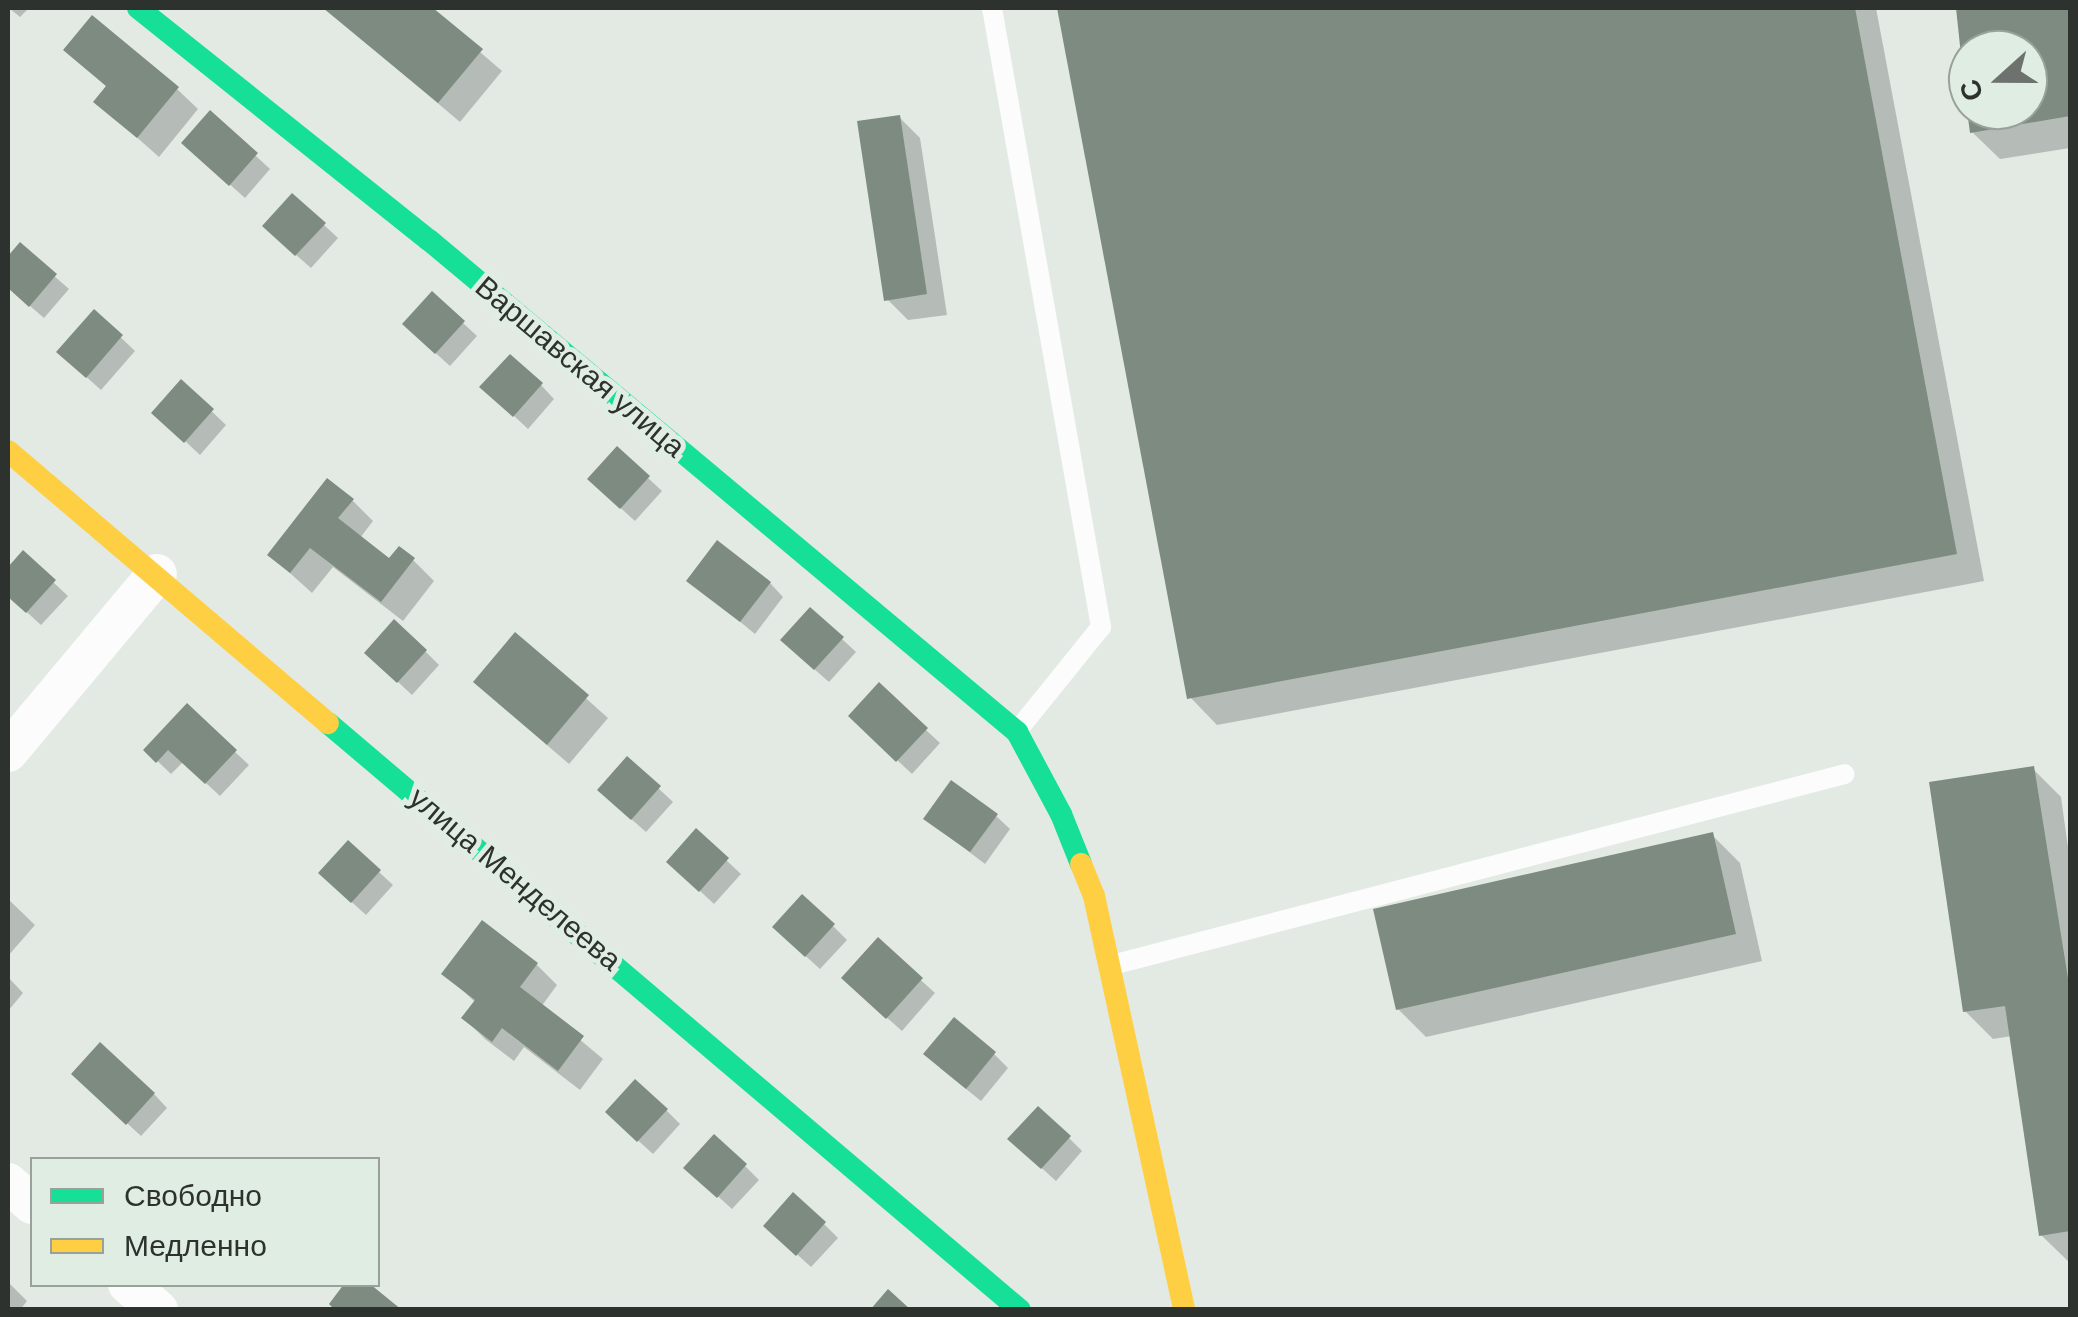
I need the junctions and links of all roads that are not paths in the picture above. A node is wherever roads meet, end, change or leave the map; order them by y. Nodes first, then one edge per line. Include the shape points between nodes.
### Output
1 (138, 8) edge
2 (992, 8) edge
3 (8, 450) edge
4 (157, 574) junction
5 (1017, 732) junction
6 (8, 752) edge
7 (1845, 774) dead end
8 (1112, 965) junction
9 (8, 1183) edge
10 (30, 1202) edge
11 (131, 1287) edge
12 (158, 1310) edge
13 (1020, 1310) edge
14 (1184, 1310) edge

1 - 5 main road, Варшавская улица via 444,253
2 - 5 lane via 1102,627
3 - 4 main road, улица Менделеева
4 - 6 street
4 - 13 main road, улица Менделеева
5 - 8 main road via 1061,814 1094,896
7 - 8 lane
8 - 14 main road
9 - 10 street
11 - 12 street

